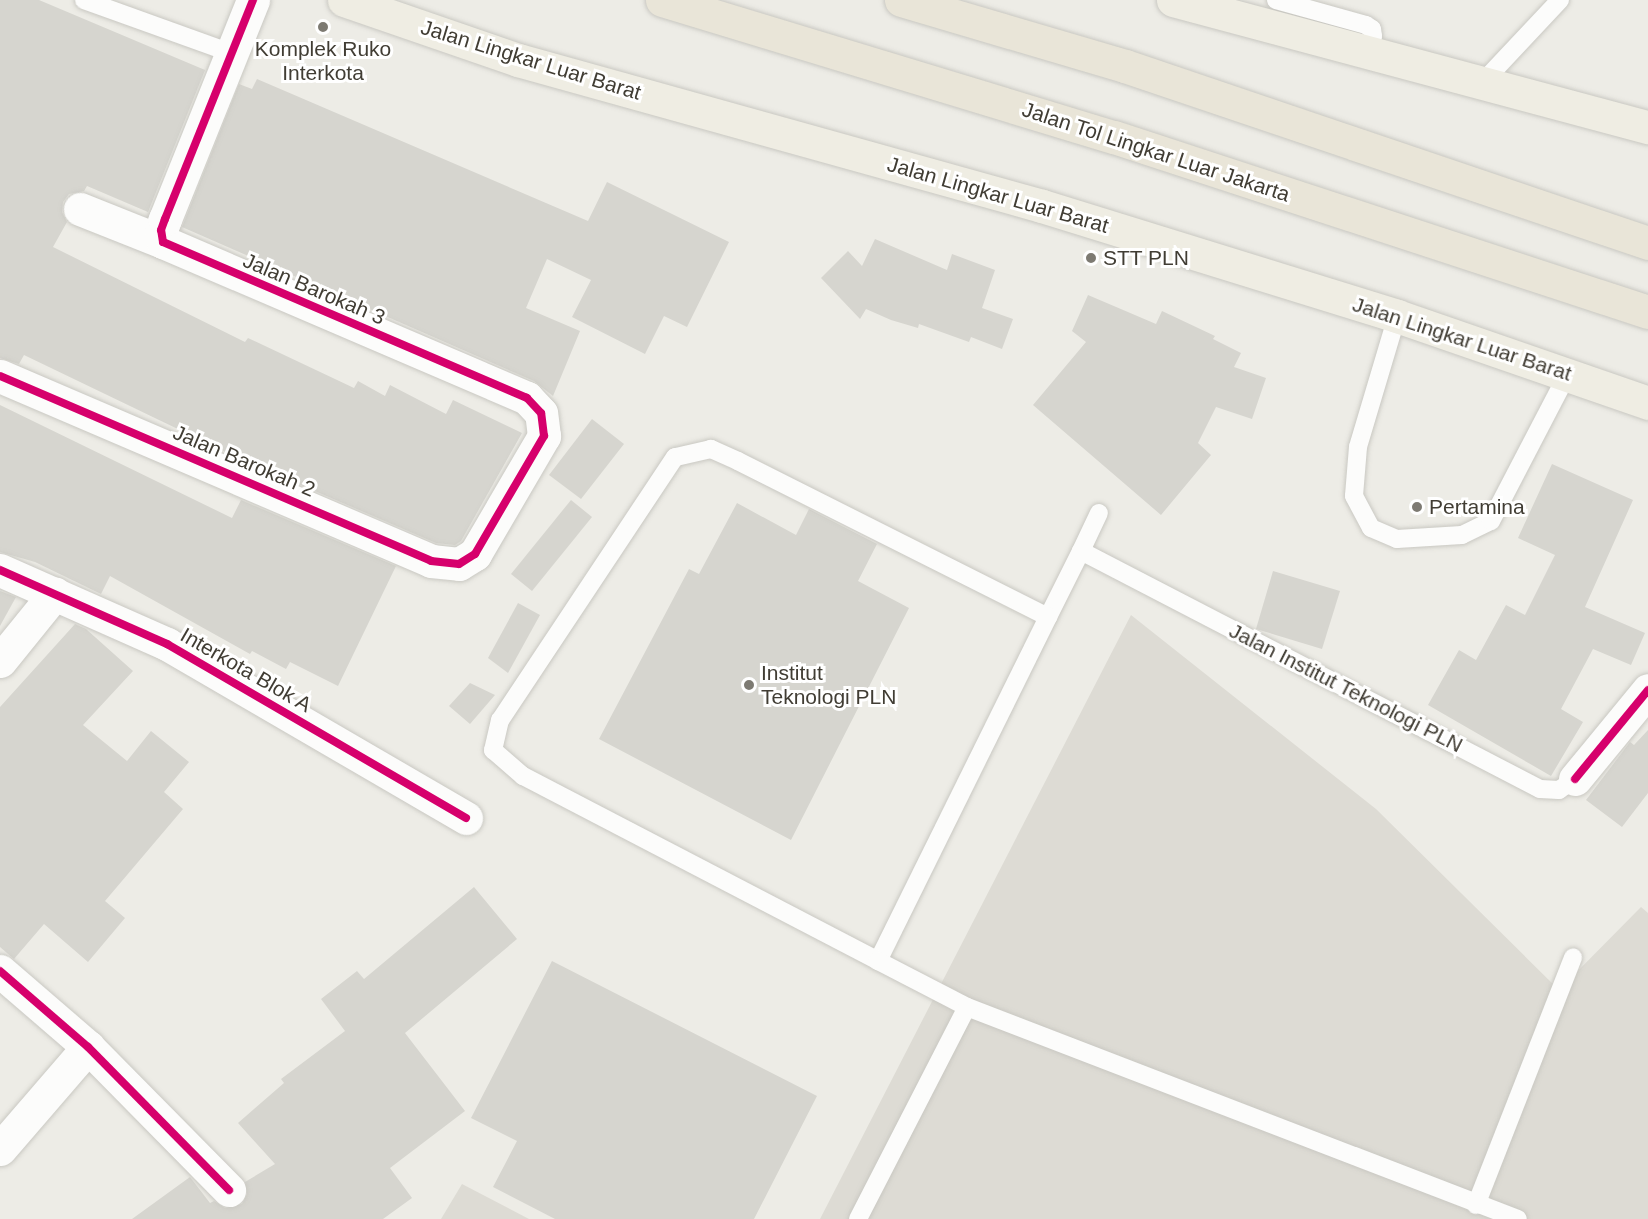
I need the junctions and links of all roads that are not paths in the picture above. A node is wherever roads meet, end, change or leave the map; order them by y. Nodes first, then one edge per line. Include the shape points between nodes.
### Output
1 (84, 0) edge
2 (253, 0) edge
3 (344, 0) edge
4 (662, 0) edge
5 (901, 0) edge
6 (1173, 0) edge
7 (1276, 0) edge
8 (1560, 0) edge
9 (1368, 52) junction
10 (231, 53) junction
11 (1482, 83) junction
12 (1648, 127) edge
13 (81, 209) dead end
14 (163, 242) junction
15 (1648, 243) edge
16 (1648, 312) edge
17 (1397, 316) junction
18 (1568, 374) junction
19 (0, 376) edge
20 (1648, 403) edge
21 (1099, 513) dead end
22 (1081, 551) junction
23 (475, 554) joint
24 (0, 570) edge
25 (55, 593) junction
26 (1048, 617) junction
27 (0, 661) edge
28 (1648, 690) edge
29 (1575, 779) joint
30 (466, 818) dead end
31 (1573, 957) dead end
32 (878, 961) junction
33 (0, 971) edge
34 (967, 1007) junction
35 (88, 1047) junction
36 (0, 1149) edge
37 (229, 1190) dead end
38 (1476, 1205) junction
39 (858, 1219) edge
40 (1518, 1219) edge

1 - 10 lane
2 - 10 street
3 - 17 main road, Jalan Lingkar Luar Barat via 518,60 1042,206
4 - 16 highway, Jalan Tol Lingkar Luar Jakarta via 1114,137
5 - 15 highway via 1125,66
6 - 9 main road
7 - 9 lane via 1366,25 1372,29
8 - 11 lane
9 - 11 main road
10 - 14 street via 165,219
11 - 12 main road
13 - 14 street, Jalan Barokah 3
14 - 23 street, Jalan Barokah 3 via 527,398 541,413 544,436
17 - 18 main road, Jalan Lingkar Luar Barat
17 - 18 lane via 1358,447 1354,496 1371,528 1397,538 1462,535 1491,521
18 - 20 main road, Jalan Lingkar Luar Barat
19 - 23 street, Jalan Barokah 2 via 431,561 459,564
21 - 22 lane
22 - 26 lane
22 - 29 lane, Jalan Institut Teknologi PLN via 1540,789 1559,790
24 - 25 street, Interkota Blok A
25 - 27 street
25 - 30 street, Interkota Blok A via 167,644
26 - 32 lane
26 - 32 lane via 711,449 675,457 500,720 493,750 523,776
28 - 29 street, Jalan Institut Teknologi PLN
31 - 38 lane
32 - 34 lane
33 - 35 street
34 - 38 lane
34 - 39 lane
35 - 36 street
35 - 37 street
38 - 40 lane

